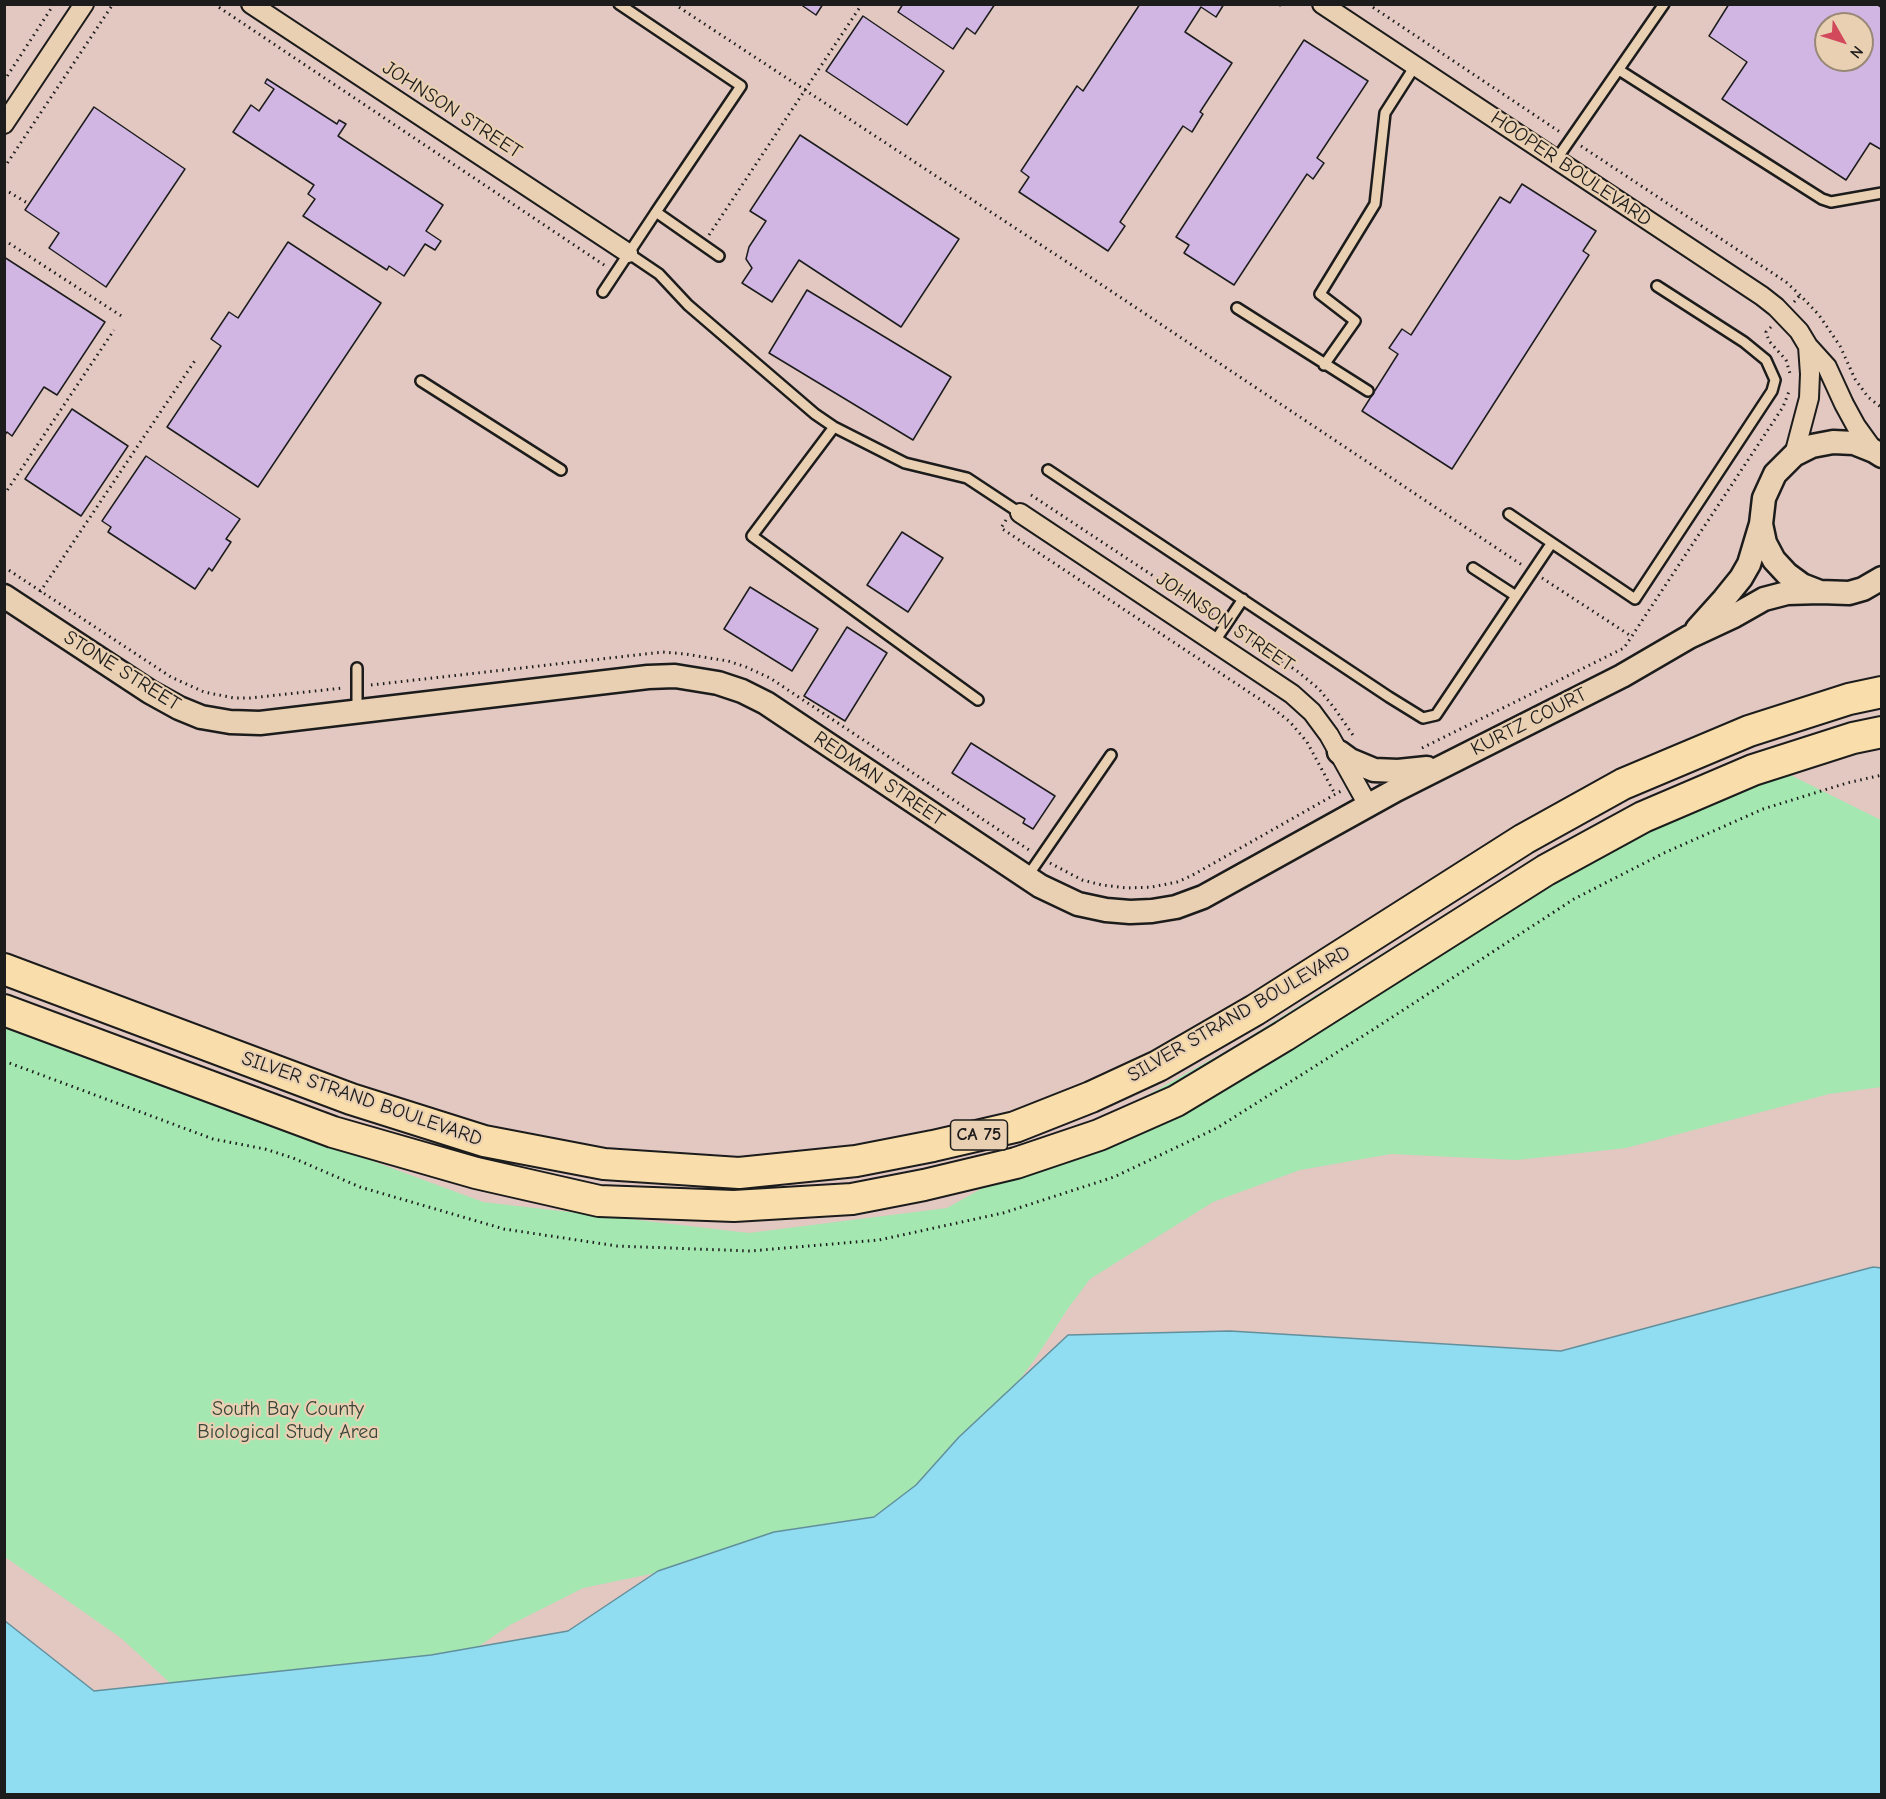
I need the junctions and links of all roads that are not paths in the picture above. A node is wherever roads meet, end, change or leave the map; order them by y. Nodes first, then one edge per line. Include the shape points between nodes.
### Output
1 (84, 4) edge
2 (251, 4) edge
3 (619, 4) edge
4 (1322, 4) edge
5 (1664, 4) edge
6 (1415, 66) junction
7 (1619, 70) junction
8 (4, 124) edge
9 (1556, 160) junction
10 (1881, 193) edge
11 (656, 212) junction
12 (628, 253) junction
13 (719, 256) dead end
14 (1657, 286) dead end
15 (603, 292) dead end
16 (1237, 308) dead end
17 (1808, 346) junction
18 (1324, 365) junction
19 (421, 381) dead end
20 (1368, 391) dead end
21 (834, 427) junction
22 (1877, 453) edge
23 (1794, 455) junction
24 (561, 470) dead end
25 (1048, 470) dead end
26 (1017, 511) joint
27 (1509, 514) dead end
28 (1761, 524) junction
29 (1551, 544) junction
30 (1473, 568) dead end
31 (1880, 581) edge
32 (1820, 592) junction
33 (4, 596) edge
34 (1516, 596) junction
35 (1243, 599) junction
36 (1689, 637) junction
37 (1215, 641) junction
38 (357, 668) dead end
39 (1881, 692) edge
40 (978, 700) dead end
41 (357, 711) junction
42 (1881, 732) edge
43 (1476, 749) junction
44 (1339, 752) junction
45 (1111, 754) dead end
46 (1368, 805) junction
47 (1027, 877) junction
48 (4, 969) edge
49 (4, 1010) edge

1 - 8 street
2 - 12 street, JOHNSON STREET
3 - 11 lane via 741,86
4 - 6 street, HOOPER BOULEVARD
5 - 7 lane
6 - 9 street, HOOPER BOULEVARD
6 - 18 lane via 1385,112 1375,204 1320,294 1355,321
7 - 9 lane
7 - 10 lane via 1822,199 1831,202
9 - 17 street, HOOPER BOULEVARD via 1762,296 1799,331
11 - 12 lane
11 - 13 lane
12 - 15 lane
12 - 21 lane via 659,274 688,305
14 - 29 lane via 1766,360 1775,380 1772,391 1635,599
16 - 18 lane
17 - 22 street, HOOPER BOULEVARD via 1827,368 1856,426
17 - 23 street via 1809,398
18 - 20 lane
19 - 24 lane
21 - 26 lane via 905,463 967,478
21 - 40 lane via 752,536
22 - 23 street via 1854,443 1833,441
23 - 28 street, KURTZ COURT via 1771,482 1764,498
25 - 35 lane
26 - 37 street, JOHNSON STREET
27 - 29 lane
28 - 32 street via 1765,543 1786,574
28 - 36 street, KURTZ COURT via 1741,578
29 - 34 lane
30 - 34 lane
31 - 32 street, KURTZ COURT via 1849,593
32 - 36 street, KURTZ COURT via 1787,593 1764,599
33 - 41 street, STONE STREET via 150,692 201,717 260,723
34 - 35 lane via 1436,715 1423,718
35 - 37 lane
36 - 43 street, KURTZ COURT via 1622,676
37 - 44 street, JOHNSON STREET via 1292,694 1312,712
38 - 41 lane
39 - 48 highway, SILVER STRAND BOULEVARD / CA 75 via 1749,731 1623,784 1524,839 1255,1010 1158,1066 1091,1098 1015,1127 856,1161 739,1173 604,1164 484,1141 351,1100
41 - 47 street, REDMAN STREET via 648,677 675,676 718,683 766,703
42 - 49 highway, SILVER STRAND BOULEVARD / CA 75 via 1753,770 1644,817 1546,870 1176,1101 1099,1135 1016,1163 852,1199 734,1206 598,1201 476,1173 333,1132
43 - 44 street via 1427,768 1398,771 1371,769
43 - 46 street, KURTZ COURT
44 - 46 street, JOHNSON STREET
45 - 47 lane
46 - 47 street, REDMAN STREET via 1203,897 1176,907 1106,910 1066,899

